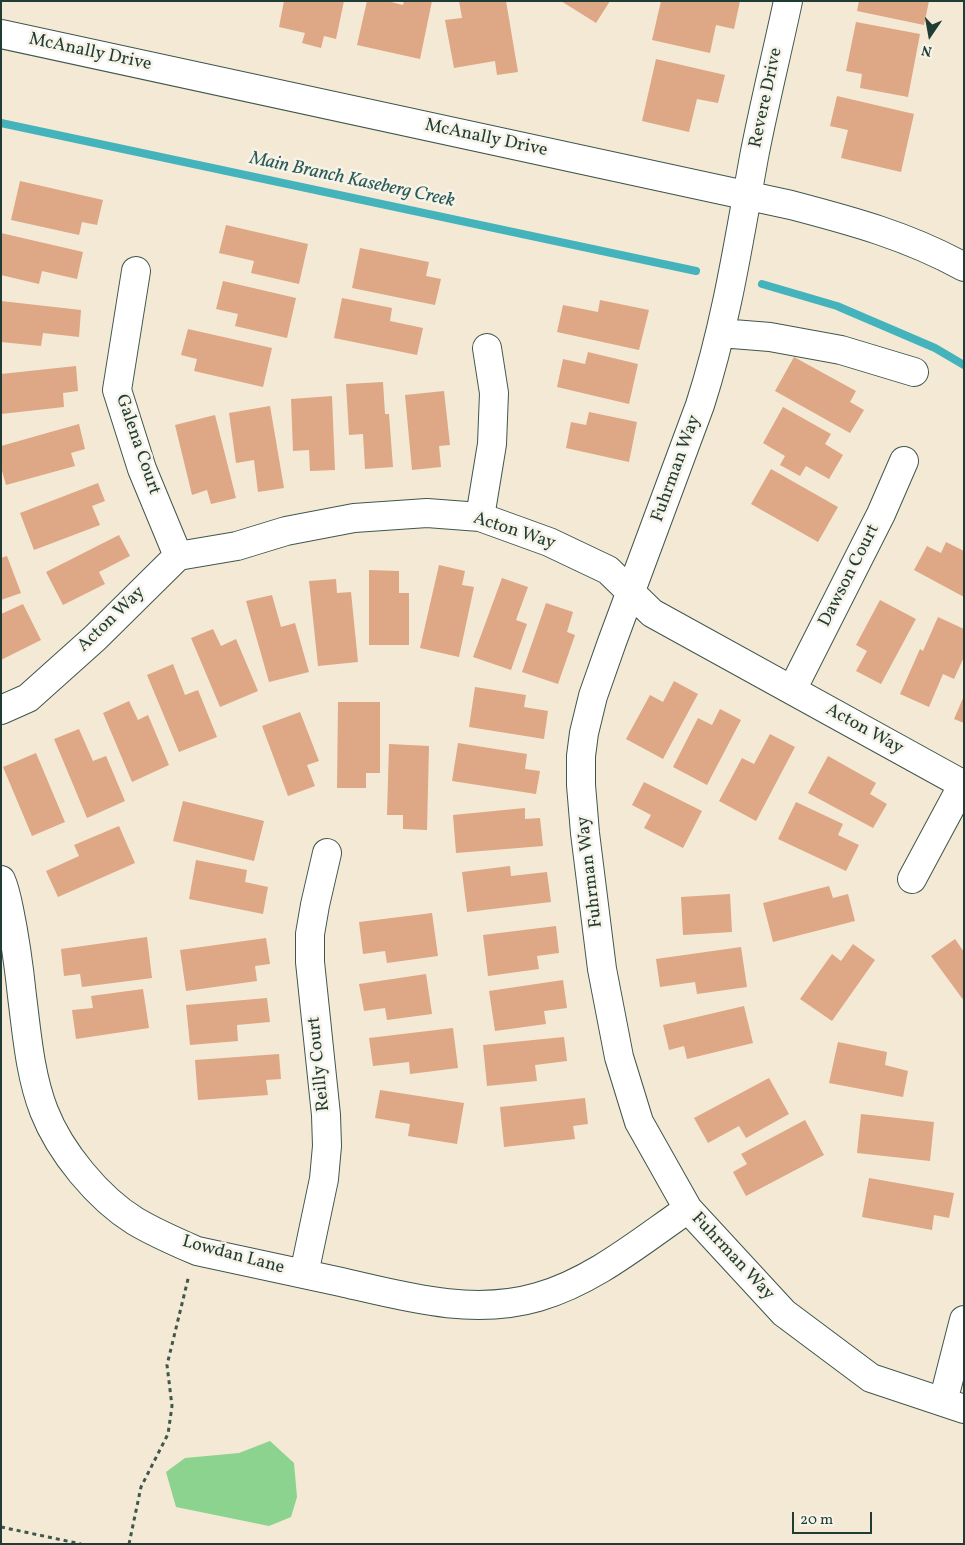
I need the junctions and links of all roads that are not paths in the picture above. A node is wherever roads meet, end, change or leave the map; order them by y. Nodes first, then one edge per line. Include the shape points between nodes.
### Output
1 (788, 1) edge
2 (1, 34) edge
3 (747, 196) junction
4 (964, 267) edge
5 (136, 271) dead end
6 (720, 333) junction
7 (487, 348) dead end
8 (914, 372) dead end
9 (904, 460) dead end
10 (480, 517) junction
11 (178, 556) junction
12 (631, 592) junction
13 (792, 690) junction
14 (1, 710) edge
15 (963, 784) edge
16 (328, 853) dead end
17 (912, 879) dead end
18 (1, 880) edge
19 (688, 1209) junction
20 (304, 1274) junction
21 (964, 1320) edge
22 (953, 1406) edge

1 - 3 street, Revere Drive
2 - 3 street, McAnally Drive
3 - 4 street, McAnally Drive via 862,224 934,250
3 - 6 street, Fuhrman Way
5 - 11 street, Galena Court via 117,390 142,469
6 - 8 street via 770,337 841,350
6 - 12 street, Fuhrman Way via 711,373
7 - 10 street via 494,393 492,435
9 - 13 street, Dawson Court via 881,514
10 - 11 street, Acton Way via 427,513 354,518 286,531 237,546
10 - 12 street, Acton Way via 549,542 608,570
11 - 14 street, Acton Way via 28,698
12 - 13 street, Acton Way via 652,613
12 - 19 street, Fuhrman Way via 593,696 584,733 582,794 602,968 619,1058 638,1122
13 - 15 street, Acton Way
15 - 17 street
16 - 20 street, Reilly Court via 312,924 310,962 327,1146 324,1179
18 - 20 street, Lowdan Lane via 12,923 29,1055 44,1112 80,1171 106,1198 134,1220 164,1237 197,1251
19 - 20 street, Lowdan Lane via 597,1271 569,1286 505,1304 434,1302
19 - 22 street, Fuhrman Way via 784,1313 871,1378
21 - 22 street

